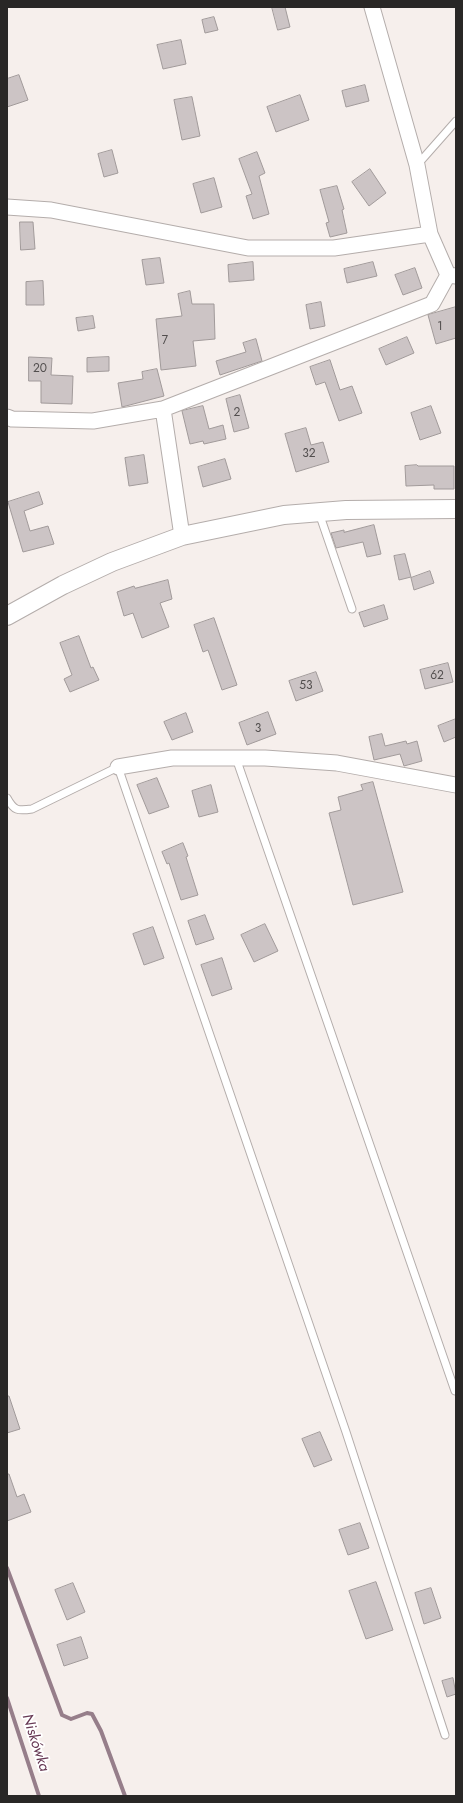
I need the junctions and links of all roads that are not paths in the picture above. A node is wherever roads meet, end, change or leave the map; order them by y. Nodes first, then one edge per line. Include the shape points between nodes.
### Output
1 (372, 7) edge
2 (456, 121) edge
3 (417, 165) junction
4 (7, 207) edge
5 (430, 234) junction
6 (452, 276) edge
7 (163, 409) junction
8 (7, 417) edge
9 (456, 509) edge
10 (319, 512) junction
11 (182, 536) junction
12 (352, 610) dead end
13 (7, 616) edge
14 (236, 758) junction
15 (118, 767) junction
16 (456, 785) edge
17 (7, 798) edge
18 (455, 1392) dead end
19 (445, 1735) dead end

1 - 3 street
2 - 3 lane
3 - 5 street
4 - 5 street via 51,210 248,248 334,248
5 - 6 street
6 - 7 street via 432,304
7 - 8 street via 93,421
7 - 11 street
9 - 10 street
10 - 11 street via 284,515
10 - 12 lane
11 - 13 street via 112,562
14 - 15 street via 172,758
14 - 16 street via 337,763
14 - 18 lane
15 - 17 lane via 32,809 20,811 12,807
15 - 19 lane via 343,1424

